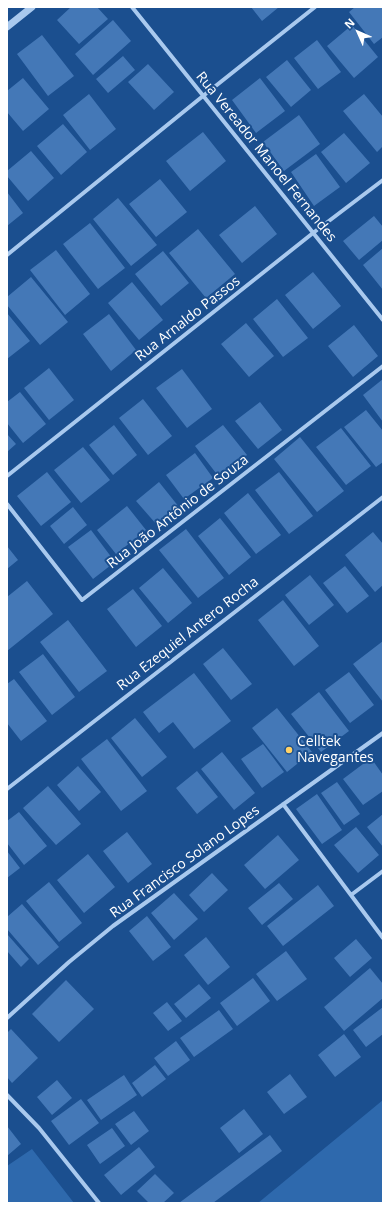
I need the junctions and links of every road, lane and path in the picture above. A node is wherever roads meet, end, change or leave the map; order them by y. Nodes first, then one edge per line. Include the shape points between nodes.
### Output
1 (32, 7) edge
2 (132, 7) edge
3 (315, 7) edge
4 (7, 27) edge
5 (203, 96) junction
6 (383, 180) edge
7 (313, 233) junction
8 (7, 255) edge
9 (383, 320) edge
10 (383, 366) edge
11 (7, 476) edge
12 (383, 497) edge
13 (7, 504) edge
14 (383, 733) edge
15 (7, 789) edge
16 (284, 804) junction
17 (383, 871) edge
18 (351, 895) junction
19 (383, 938) edge
20 (7, 1018) edge
21 (7, 1094) edge
22 (99, 1203) edge

1 - 4 street
2 - 5 street, Rua Vereador Manoel Fernandes
3 - 5 street
5 - 7 street, Rua Vereador Manoel Fernandes
5 - 8 street
6 - 7 street, Rua Arnaldo Passos
7 - 9 street, Rua Vereador Manoel Fernandes
7 - 11 street, Rua Arnaldo Passos
10 - 13 street, Rua João Antônio de Souza via 82,600
12 - 15 street, Rua Ezequiel Antero Rocha
14 - 16 street, Rua Francisco Solano Lopes
16 - 18 street
16 - 20 street, Rua Francisco Solano Lopes via 113,926
17 - 18 street
18 - 19 street
21 - 22 street via 39,1128

